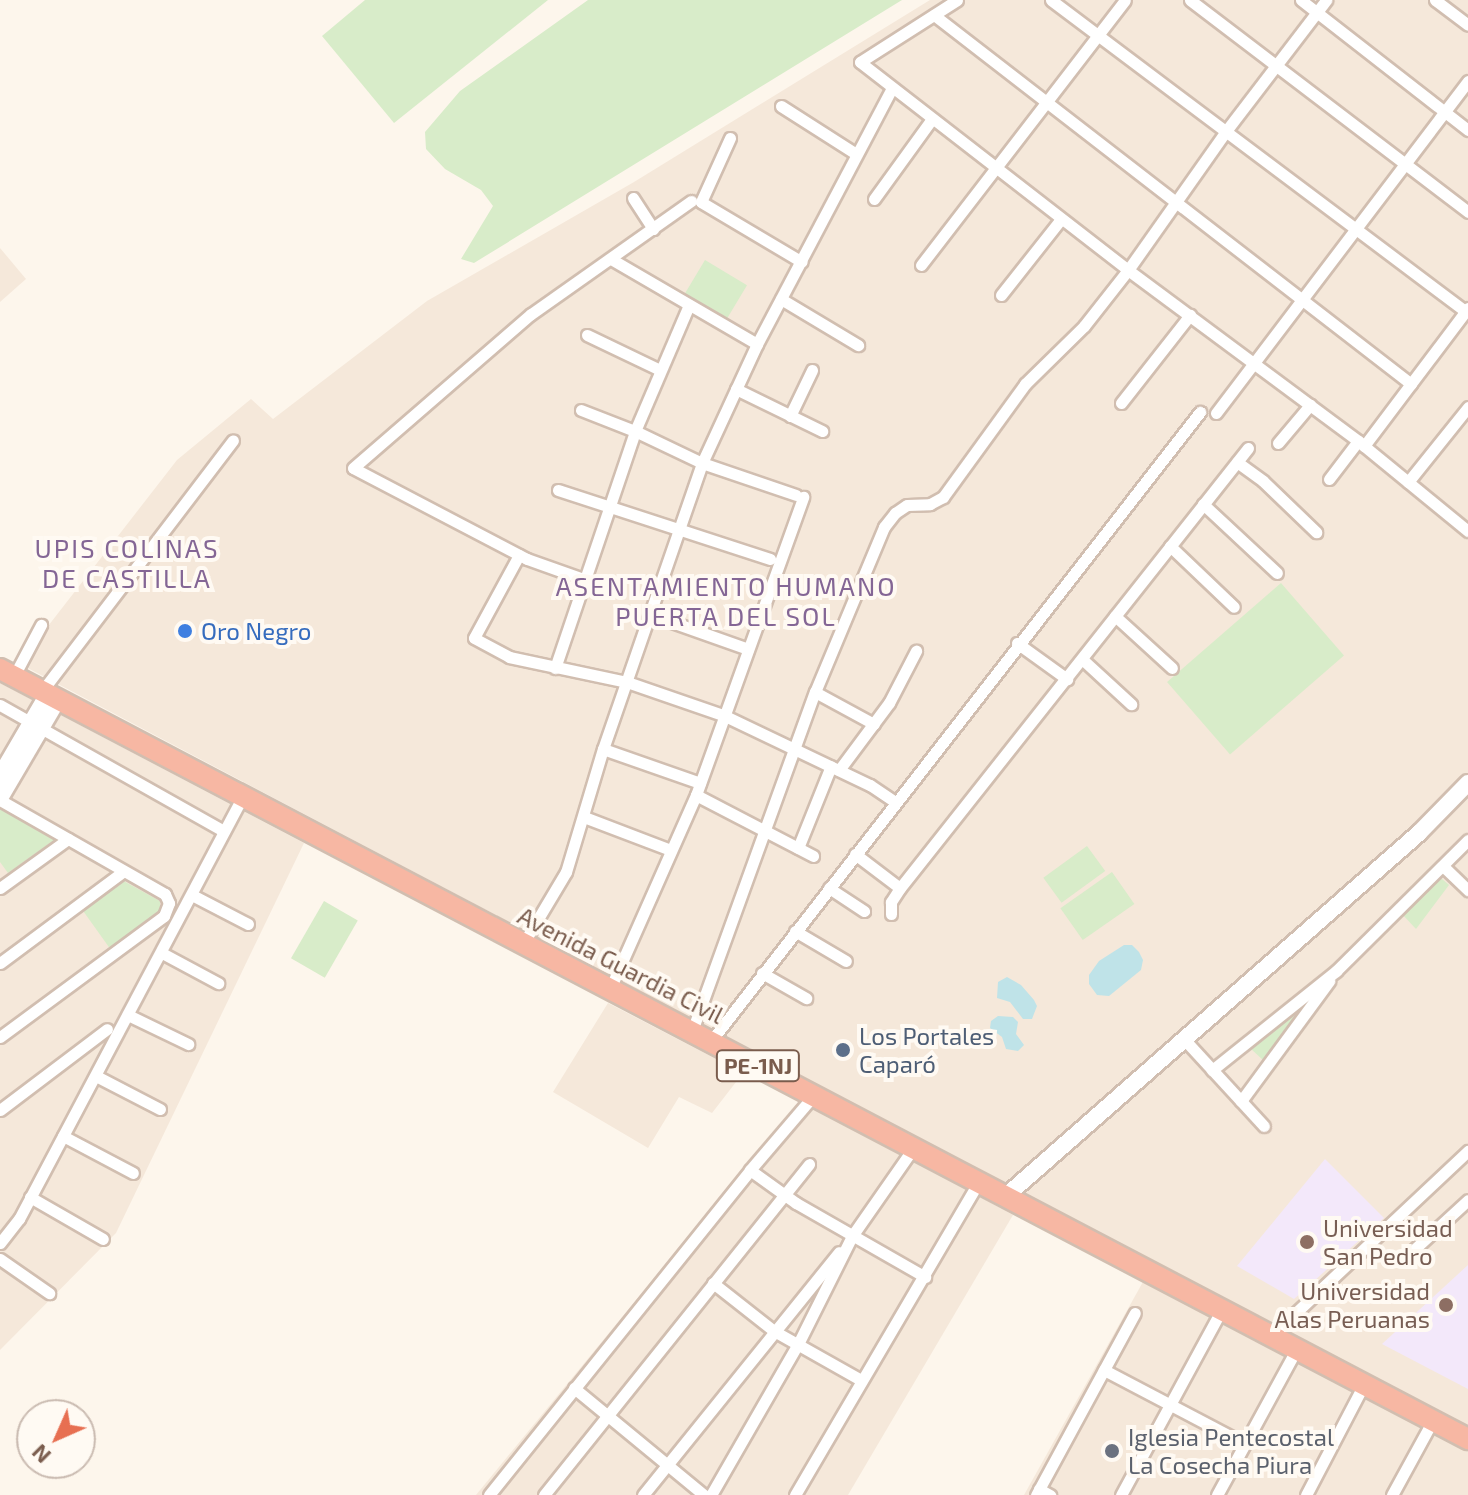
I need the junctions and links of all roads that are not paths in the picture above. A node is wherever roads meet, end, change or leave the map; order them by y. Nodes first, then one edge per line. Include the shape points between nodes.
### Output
1 (957, 0) edge
2 (1051, 0) edge
3 (1125, 0) edge
4 (1190, 0) edge
5 (1301, 0) edge
6 (1326, 0) edge
7 (1435, 0) edge
8 (1316, 12) junction
9 (934, 15) junction
10 (1468, 25) edge
11 (1099, 36) junction
12 (1277, 66) junction
13 (1468, 81) edge
14 (892, 88) junction
15 (1047, 102) junction
16 (781, 106) dead end
17 (1444, 111) junction
18 (932, 119) junction
19 (1468, 130) edge
20 (1226, 131) junction
21 (730, 138) dead end
22 (856, 154) junction
23 (1403, 162) junction
24 (996, 169) junction
25 (633, 198) dead end
26 (874, 199) dead end
27 (691, 201) dead end
28 (1176, 202) junction
29 (1468, 212) edge
30 (1061, 219) junction
31 (1354, 227) junction
32 (653, 229) junction
33 (611, 259) junction
34 (802, 262) junction
35 (921, 265) dead end
36 (1128, 270) junction
37 (1001, 295) dead end
38 (781, 299) junction
39 (1301, 299) junction
40 (689, 305) junction
41 (1190, 315) junction
42 (1465, 316) edge
43 (587, 335) dead end
44 (757, 344) junction
45 (858, 345) dead end
46 (1254, 361) junction
47 (658, 369) junction
48 (812, 370) dead end
49 (1411, 384) junction
50 (736, 389) junction
51 (1121, 403) dead end
52 (1310, 405) junction
53 (1468, 407) edge
54 (581, 410) dead end
55 (1200, 412) dead end
56 (1216, 413) dead end
57 (790, 416) junction
58 (635, 431) junction
59 (822, 431) dead end
60 (233, 440) dead end
61 (1278, 443) dead end
62 (1361, 444) junction
63 (1248, 448) dead end
64 (1237, 462) junction
65 (702, 463) junction
66 (1329, 479) dead end
67 (1408, 482) junction
68 (558, 490) dead end
69 (609, 504) junction
70 (1203, 504) junction
71 (682, 528) junction
72 (1468, 531) edge
73 (1316, 532) dead end
74 (1170, 546) junction
75 (519, 555) junction
76 (770, 559) dead end
77 (1277, 573) dead end
78 (586, 580) junction
79 (1234, 607) dead end
80 (652, 615) junction
81 (1115, 616) junction
82 (41, 625) dead end
83 (1017, 643) junction
84 (748, 649) junction
85 (916, 651) dead end
86 (1082, 659) junction
87 (555, 668) junction
88 (1172, 668) dead end
89 (7, 672) edge
90 (1067, 679) junction
91 (627, 682) junction
92 (815, 692) junction
93 (50, 695) junction
94 (1131, 704) dead end
95 (0, 705) edge
96 (723, 715) junction
97 (874, 724) junction
98 (36, 726) junction
99 (603, 749) junction
100 (795, 749) junction
101 (835, 768) junction
102 (0, 776) edge
103 (700, 783) junction
104 (1468, 783) edge
105 (696, 795) junction
106 (243, 796) junction
107 (0, 799) edge
108 (895, 802) junction
109 (584, 817) junction
110 (764, 830) junction
111 (224, 831) junction
112 (68, 839) junction
113 (1468, 840) edge
114 (798, 848) junction
115 (671, 850) junction
116 (855, 854) junction
117 (813, 856) dead end
118 (1443, 866) junction
119 (124, 871) junction
120 (0, 888) edge
121 (829, 888) junction
122 (900, 888) junction
123 (1468, 890) edge
124 (192, 895) junction
125 (864, 911) dead end
126 (891, 914) dead end
127 (248, 924) dead end
128 (795, 931) junction
129 (523, 944) junction
130 (162, 953) junction
131 (846, 961) dead end
132 (0, 963) edge
133 (1336, 971) junction
134 (762, 973) junction
135 (218, 983) dead end
136 (610, 989) junction
137 (806, 998) dead end
138 (128, 1015) junction
139 (107, 1029) dead end
140 (692, 1031) junction
141 (0, 1037) edge
142 (1184, 1039) junction
143 (711, 1041) junction
144 (188, 1044) dead end
145 (1212, 1070) junction
146 (96, 1076) junction
147 (814, 1095) junction
148 (1241, 1101) junction
149 (160, 1109) dead end
150 (0, 1110) edge
151 (1264, 1126) dead end
152 (63, 1136) junction
153 (914, 1147) junction
154 (1468, 1151) edge
155 (809, 1164) dead end
156 (750, 1170) junction
157 (133, 1173) dead end
158 (979, 1182) junction
159 (784, 1195) junction
160 (1006, 1196) junction
161 (30, 1197) junction
162 (1468, 1200) edge
163 (852, 1236) junction
164 (103, 1239) dead end
165 (0, 1243) edge
166 (1408, 1255) dead end
167 (0, 1259) edge
168 (925, 1277) junction
169 (713, 1283) junction
170 (49, 1293) dead end
171 (1222, 1309) junction
172 (1135, 1313) dead end
173 (774, 1331) junction
174 (1272, 1335) junction
175 (798, 1344) junction
176 (1297, 1348) junction
177 (1104, 1370) junction
178 (861, 1380) junction
179 (1364, 1384) junction
180 (574, 1388) junction
181 (1170, 1404) junction
182 (609, 1416) junction
183 (1433, 1420) junction
184 (1468, 1439) edge
185 (1245, 1444) junction
186 (667, 1466) junction
187 (1041, 1493) edge
188 (489, 1495) edge
189 (544, 1495) edge
190 (643, 1495) edge
191 (704, 1495) edge
192 (711, 1495) edge
193 (795, 1495) edge
194 (1121, 1495) edge
195 (1217, 1495) edge
196 (1306, 1495) edge
197 (1392, 1495) edge

1 - 9 street
2 - 11 street
3 - 11 street
4 - 12 street
5 - 8 street
6 - 8 street
7 - 10 street
8 - 12 street
8 - 17 street
9 - 14 street via 860,62
9 - 15 street
11 - 15 street
11 - 20 street
12 - 20 street
12 - 23 street
13 - 17 street
14 - 18 street
14 - 22 street
15 - 24 street
15 - 28 street
16 - 22 street
17 - 19 street
17 - 23 street
18 - 24 street
18 - 26 street
20 - 28 street
20 - 31 street
21 - 34 street via 701,202
22 - 34 street
23 - 29 street
23 - 31 street
24 - 30 street
24 - 35 street
25 - 32 street
27 - 32 street
28 - 36 street
28 - 39 street
30 - 36 street
30 - 37 street
31 - 39 street
31 - 42 street
32 - 33 street
33 - 40 street
33 - 75 street via 531,314 353,468
34 - 38 street
36 - 41 street
36 - 92 street via 1084,326 1025,384 943,497 930,504 907,505 884,527
38 - 44 street
38 - 45 street
39 - 46 street
39 - 49 street
40 - 44 street
40 - 47 street
41 - 46 street
41 - 51 street
42 - 49 street
43 - 47 street
44 - 50 street
46 - 52 street
46 - 56 street
47 - 58 street
48 - 57 street
49 - 62 street
50 - 57 street
50 - 65 street
52 - 61 street
52 - 62 street
53 - 67 street
54 - 58 street
55 - 83 street
57 - 59 street
58 - 65 street
58 - 69 street
60 - 93 street
62 - 66 street
62 - 67 street
63 - 64 street
64 - 70 street
64 - 73 street
65 - 71 street
65 - 84 street via 799,496
67 - 72 street
68 - 69 street
69 - 71 street
69 - 78 street
70 - 74 street
70 - 77 street
71 - 76 street
71 - 80 street
74 - 79 street
74 - 81 street
75 - 78 street
75 - 87 street via 474,638 509,657
78 - 87 street
80 - 84 street
80 - 91 street
81 - 86 street
81 - 88 street
82 - 89 street
83 - 90 street
83 - 108 street
84 - 96 street
85 - 97 street
86 - 90 street
86 - 94 street
87 - 91 street
89 - 93 highway, PE-1NJ
90 - 122 street
91 - 96 street
91 - 99 street
92 - 97 street
92 - 100 street
93 - 98 street
93 - 106 highway, Avenida Guardia Civil / PE-1NJ
95 - 98 street
96 - 100 street
96 - 103 street
97 - 101 street
98 - 102 street
98 - 107 street
98 - 111 street
99 - 103 street
99 - 109 street
100 - 101 street
100 - 110 street
101 - 108 street
101 - 114 street
103 - 105 street
104 - 142 street via 1419,833
105 - 110 street
105 - 115 street
106 - 111 street
106 - 129 highway, Avenida Guardia Civil / PE-1NJ
107 - 112 street
108 - 116 street
109 - 115 street
109 - 129 street via 566,872
110 - 114 street
110 - 140 street
111 - 124 street
112 - 119 street
112 - 120 street
113 - 118 street
114 - 117 street
115 - 136 street
116 - 121 street
116 - 122 street
118 - 123 street
118 - 133 street
119 - 132 street
119 - 141 street via 165,894 166,913
121 - 125 street
121 - 128 street
122 - 126 street
124 - 127 street
124 - 130 street
128 - 131 street
128 - 134 street
129 - 136 highway, Avenida Guardia Civil / PE-1NJ
130 - 135 street
130 - 138 street
133 - 145 street
133 - 148 street
134 - 137 street
134 - 143 street
136 - 140 highway, Avenida Guardia Civil / PE-1NJ
138 - 144 street
138 - 146 street
139 - 150 street
140 - 143 highway, Avenida Guardia Civil / PE-1NJ
142 - 145 street
142 - 160 street
143 - 147 highway, Avenida Guardia Civil / PE-1NJ
145 - 148 street
146 - 149 street
146 - 152 street
147 - 153 highway, Avenida Guardia Civil / PE-1NJ
147 - 156 street
148 - 151 street
152 - 157 street
152 - 161 street
153 - 158 highway, Avenida Guardia Civil / PE-1NJ
153 - 163 street
154 - 174 street
155 - 159 street
156 - 159 street
156 - 180 street
158 - 160 highway, Avenida Guardia Civil / PE-1NJ
158 - 168 street
159 - 163 street
159 - 169 street
160 - 171 highway, Avenida Guardia Civil / PE-1NJ
161 - 164 street
161 - 165 street
162 - 166 street
163 - 168 street
163 - 173 street
163 - 175 street
167 - 170 street
168 - 178 street
169 - 173 street
169 - 182 street
171 - 174 highway, Avenida Guardia Civil / PE-1NJ
171 - 181 street
172 - 177 street
173 - 175 street
173 - 186 street
174 - 176 highway, Avenida Guardia Civil / PE-1NJ
175 - 178 street
175 - 192 street
176 - 179 highway, Avenida Guardia Civil / PE-1NJ
176 - 185 street
177 - 181 street
177 - 187 street
178 - 193 street
179 - 183 highway, Avenida Guardia Civil / PE-1NJ
179 - 196 street
180 - 182 street
180 - 188 street
181 - 185 street
181 - 194 street
182 - 186 street
182 - 189 street
183 - 184 highway, Avenida Guardia Civil / PE-1NJ
183 - 197 street
185 - 195 street
186 - 190 street
186 - 191 street

